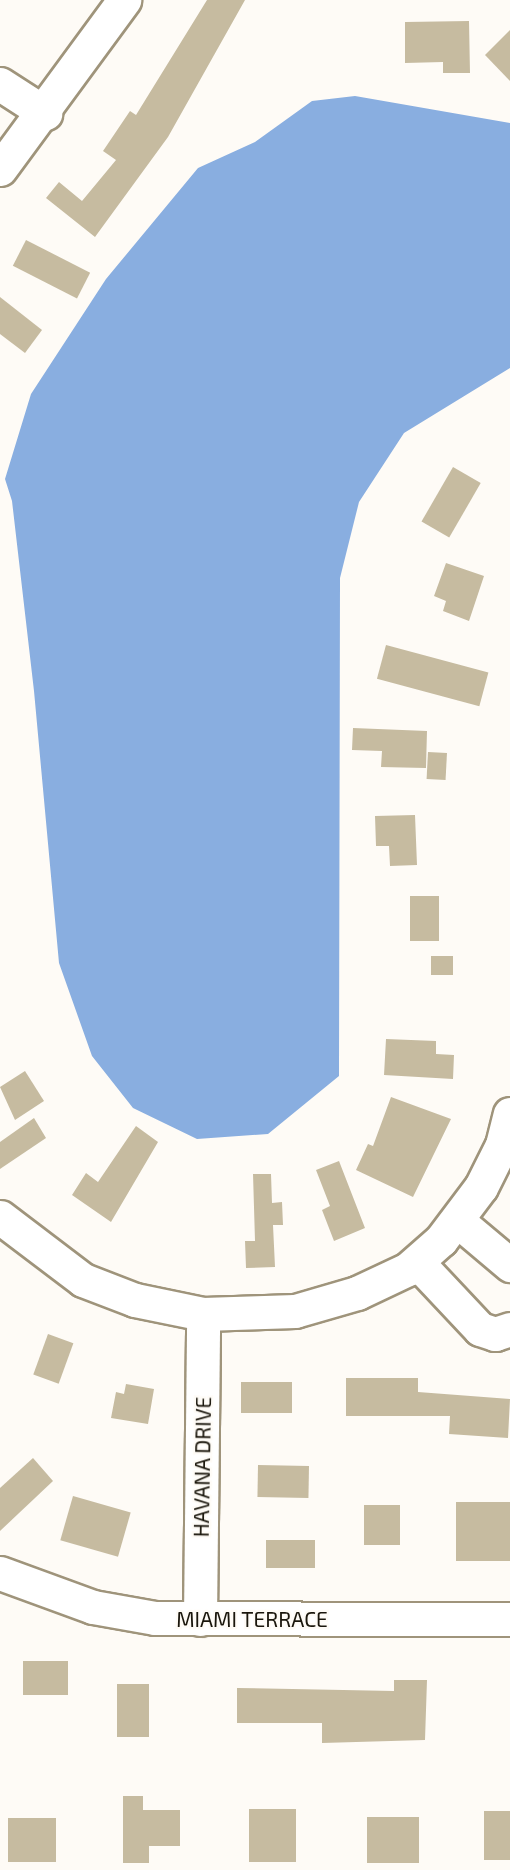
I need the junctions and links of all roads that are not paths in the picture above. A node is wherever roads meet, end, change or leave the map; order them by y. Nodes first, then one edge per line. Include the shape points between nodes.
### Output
1 (123, 0) edge
2 (0, 84) edge
3 (45, 113) junction
4 (0, 169) edge
5 (510, 1114) edge
6 (0, 1217) edge
7 (459, 1222) junction
8 (417, 1262) junction
9 (510, 1265) edge
10 (203, 1314) junction
11 (510, 1329) edge
12 (0, 1573) edge
13 (200, 1619) junction
14 (510, 1619) edge

1 - 3 street
2 - 3 street
3 - 4 street
5 - 7 street via 502,1145
6 - 10 street via 83,1280 135,1300
7 - 8 street
7 - 9 street
8 - 10 street via 357,1293 295,1311
8 - 11 street via 480,1329 495,1334
10 - 13 street, HAVANA DRIVE
12 - 13 street, MIAMI TERRACE via 93,1607 155,1618
13 - 14 street, MIAMI TERRACE

